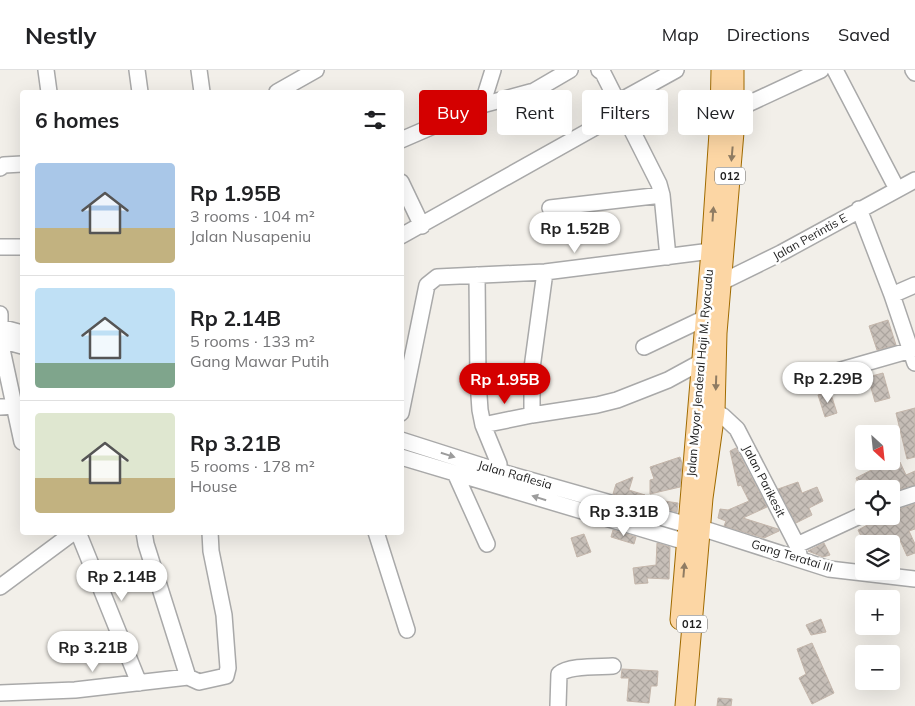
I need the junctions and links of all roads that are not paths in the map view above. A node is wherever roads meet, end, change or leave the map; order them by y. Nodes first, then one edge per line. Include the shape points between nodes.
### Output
1 (46, 70) edge
2 (137, 70) edge
3 (199, 70) edge
4 (316, 70) edge
5 (493, 70) edge
6 (570, 70) edge
7 (600, 70) edge
8 (676, 70) edge
9 (720, 70) edge
10 (734, 70) edge
11 (821, 70) edge
12 (835, 70) edge
13 (49, 90) edge
14 (140, 90) edge
15 (202, 90) edge
16 (281, 90) edge
17 (487, 90) edge
18 (612, 90) edge
19 (643, 90) edge
20 (734, 90) edge
21 (753, 102) edge
22 (487, 104) edge
23 (419, 132) edge
24 (582, 135) edge
25 (635, 135) edge
26 (732, 135) edge
27 (404, 139) edge
28 (20, 164) edge
29 (0, 168) edge
30 (915, 180) edge
31 (404, 188) edge
32 (897, 189) junction
33 (662, 195) junction
34 (550, 208) dead end
35 (859, 210) junction
36 (422, 226) junction
37 (404, 235) edge
38 (0, 247) edge
39 (20, 247) edge
40 (711, 251) junction
41 (668, 257) junction
42 (545, 272) junction
43 (477, 275) junction
44 (717, 283) junction
45 (915, 285) edge
46 (892, 295) junction
47 (705, 318) junction
48 (0, 331) edge
49 (717, 332) junction
50 (20, 333) edge
51 (20, 345) edge
52 (644, 348) dead end
53 (914, 354) edge
54 (702, 359) junction
55 (820, 376) dead end
56 (404, 399) edge
57 (8, 406) edge
58 (715, 412) junction
59 (532, 415) junction
60 (483, 425) junction
61 (20, 434) edge
62 (404, 441) edge
63 (404, 457) edge
64 (456, 473) junction
65 (496, 478) junction
66 (915, 494) edge
67 (900, 499) edge
68 (855, 519) edge
69 (693, 534) junction
70 (70, 535) edge
71 (79, 535) edge
72 (144, 535) edge
73 (210, 535) edge
74 (377, 535) edge
75 (487, 544) dead end
76 (798, 552) junction
77 (915, 579) edge
78 (0, 587) edge
79 (407, 630) dead end
80 (613, 666) dead end
81 (188, 677) junction
82 (139, 683) junction
83 (0, 693) edge
84 (558, 706) edge
85 (672, 706) edge
86 (685, 706) edge

1 - 13 street
2 - 14 street
3 - 15 street
4 - 16 street
5 - 17 street
6 - 22 street via 534,91
7 - 18 street
8 - 19 street
40 -> 9 main road, Jalan Mayor Jenderal Haji M. Ryacudu / 012
10 - 20 main road, Jalan Mayor Jenderal Haji M. Ryacudu / 012
11 - 21 street
12 - 32 street
23 - 27 street
24 - 36 street
25 - 33 street
26 -> 44 main road, Jalan Mayor Jenderal Haji M. Ryacudu / 012
28 - 29 street
30 - 32 street, Jalan Perintis E
31 - 36 street
32 - 35 street, Jalan Perintis E
33 - 34 street
33 - 41 street
35 - 44 street, Jalan Perintis E via 782,253
35 - 46 street
36 - 37 street
38 - 39 street
40 - 41 street
40 - 44 main road, Jalan Mayor Jenderal Haji M. Ryacudu / 012
41 - 42 street
42 - 43 street
42 - 59 street via 532,368
43 - 56 street via 437,278 428,285
43 - 60 street via 478,381
44 - 47 main road, Jalan Mayor Jenderal Haji M. Ryacudu
44 - 49 main road, Jalan Mayor Jenderal Haji M. Ryacudu
45 - 46 street
46 - 53 street
47 - 52 street
47 - 54 main road, Jalan Mayor Jenderal Haji M. Ryacudu
48 - 50 street
48 - 51 street
48 - 57 street
49 - 54 main road via 713,328 708,329
49 -> 58 main road, Jalan Mayor Jenderal Haji M. Ryacudu
53 - 55 street
54 - 59 street via 668,380 617,400
54 - 69 main road, Jalan Mayor Jenderal Haji M. Ryacudu
57 - 61 street
58 - 69 main road, Jalan Mayor Jenderal Haji M. Ryacudu
58 - 76 street, Jalan Parikesit via 737,429
59 - 60 street
60 - 65 street via 499,464
62 -> 65 street, Jalan Raflesia
63 - 64 street, Jalan Raflesia
64 - 65 street, Jalan Raflesia
64 - 75 street
65 - 69 street, Jalan Raflesia
66 - 67 street
68 - 76 street
69 - 76 street, Gang Teratai III
85 -> 69 main road, Jalan Mayor Jenderal Haji M. Ryacudu
69 - 86 main road, Jalan Mayor Jenderal Haji M. Ryacudu / 012
70 - 78 street
71 - 82 street
72 - 81 street
73 - 81 street via 224,615 227,674 198,682
74 - 79 street
76 - 77 street, Gang Teratai III via 829,569
80 - 84 street via 562,671 559,674
81 - 82 street
82 - 83 street

